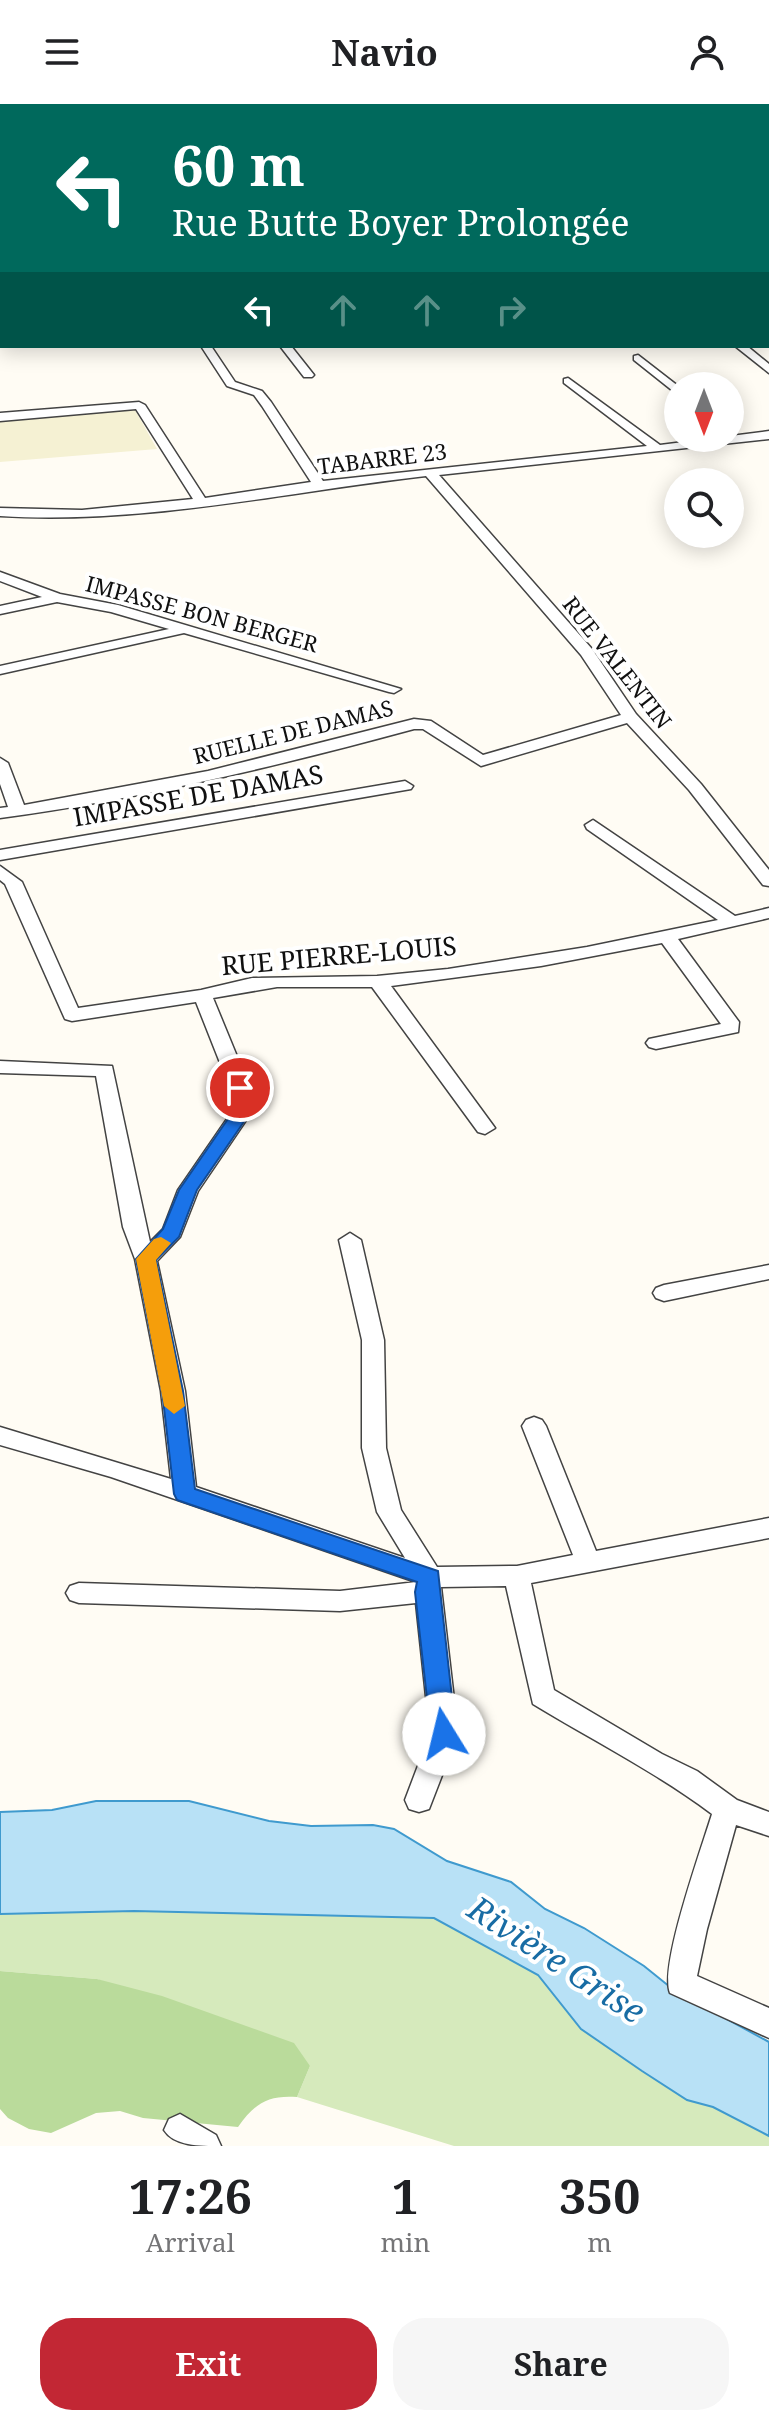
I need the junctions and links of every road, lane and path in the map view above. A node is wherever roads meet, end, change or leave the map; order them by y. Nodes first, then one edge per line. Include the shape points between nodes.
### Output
1 (207, 348) edge
2 (287, 348) edge
3 (742, 348) edge
4 (638, 358) dead end
5 (769, 370) edge
6 (308, 375) dead end
7 (664, 380) edge
8 (568, 381) dead end
9 (0, 417) edge
10 (763, 435) edge
11 (664, 446) edge
12 (656, 447) junction
13 (769, 448) edge
14 (429, 472) junction
15 (319, 485) junction
16 (201, 502) junction
17 (0, 512) edge
18 (0, 576) edge
19 (57, 598) junction
20 (0, 610) edge
21 (182, 630) junction
22 (0, 670) edge
23 (394, 689) dead end
24 (630, 717) junction
25 (0, 763) edge
26 (405, 786) dead end
27 (18, 811) junction
28 (0, 813) edge
29 (593, 825) dead end
30 (0, 855) edge
31 (0, 871) edge
32 (769, 881) edge
33 (769, 913) edge
34 (733, 922) junction
35 (667, 937) junction
36 (378, 982) junction
37 (203, 995) junction
38 (656, 1043) dead end
39 (0, 1067) edge
40 (485, 1128) dead end
41 (350, 1240) dead end
42 (146, 1259) junction
43 (769, 1272) edge
44 (664, 1293) dead end
45 (534, 1426) dead end
46 (0, 1436) edge
47 (185, 1494) junction
48 (769, 1528) edge
49 (588, 1563) junction
50 (517, 1576) junction
51 (428, 1585) junction
52 (79, 1593) dead end
53 (419, 1800) dead end
54 (727, 1809) junction
55 (769, 1824) edge
56 (769, 2023) edge

1 - 15 street via 231,384 258,393 267,404
2 - 6 street
3 - 5 street
4 - 7 street
8 - 12 street
9 - 16 street via 139,405
10 - 13 street
11 - 12 street, TABARRE 23
12 - 14 street, TABARRE 23
14 - 15 street, TABARRE 23
14 - 24 street, RUE VALENTIN via 587,652
15 - 16 street, TABARRE 23
16 - 17 street, TABARRE 23 via 82,515
18 - 19 street, IMPASSE BON BERGER
19 - 20 street
19 - 21 street, IMPASSE BON BERGER via 113,608
21 - 22 street
21 - 23 street, IMPASSE BON BERGER
24 - 27 street, RUELLE DE DAMAS via 481,761 426,724 414,724 282,760
24 - 32 street, RUE VALENTIN via 695,787
25 - 27 street
26 - 30 street, IMPASSE DE DAMAS
27 - 28 street, RUELLE DE DAMAS
29 - 34 street
31 - 37 street, RUE PIERRE-LOUIS via 13,882 72,1015
33 - 34 street, RUE PIERRE-LOUIS
34 - 35 street, RUE PIERRE-LOUIS
35 - 36 street, RUE PIERRE-LOUIS
35 - 38 street via 731,1028
36 - 37 street, RUE PIERRE-LOUIS via 308,980 221,988
36 - 40 street
37 - 42 street via 240,1088 241,1113 188,1190 172,1232
39 - 42 street via 105,1070 134,1227
41 - 51 street via 373,1340 377,1461 389,1512
42 - 47 street via 173,1391
43 - 44 street
45 - 49 street
46 - 47 street
47 - 51 street
48 - 49 street
49 - 50 street
50 - 51 street
50 - 54 street via 542,1696 687,1779
51 - 52 street via 340,1601
51 - 53 street via 444,1734
54 - 55 street
54 - 56 street via 681,1983

